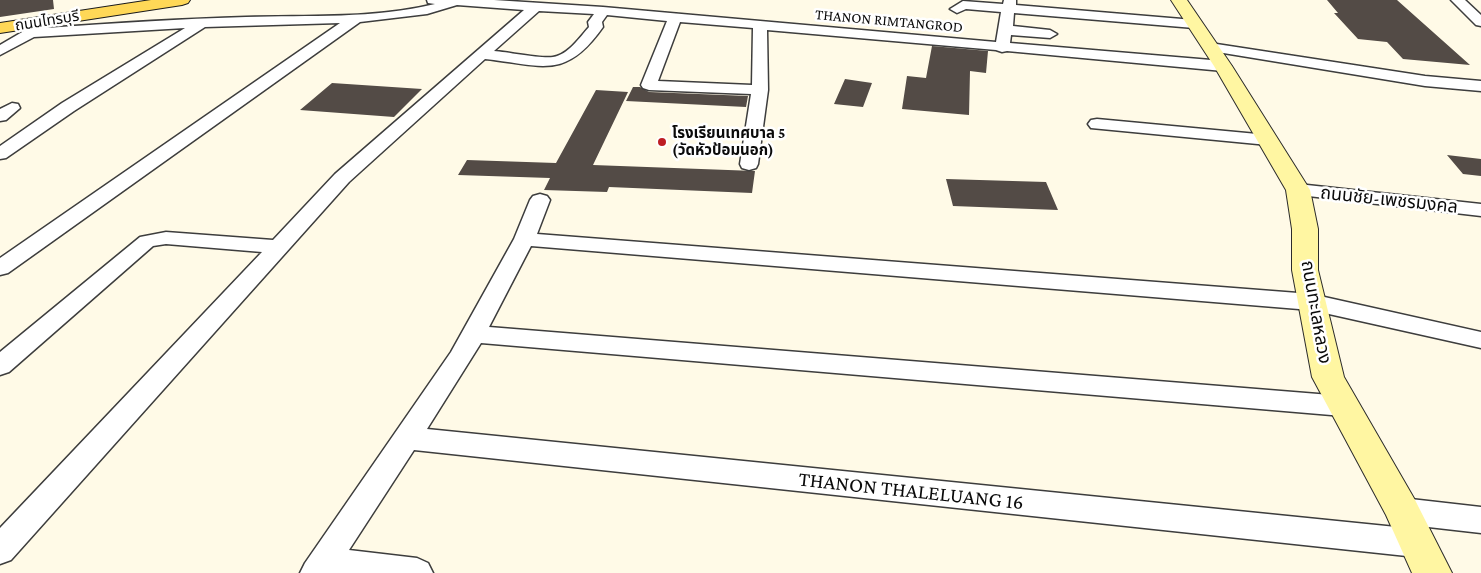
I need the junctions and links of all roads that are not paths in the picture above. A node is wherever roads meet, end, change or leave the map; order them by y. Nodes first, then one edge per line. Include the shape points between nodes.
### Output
1 (145, 0) edge
2 (182, 0) edge
3 (433, 0) edge
4 (653, 0) edge
5 (1179, 0) edge
6 (1457, 0) edge
7 (460, 2) junction
8 (1009, 4) edge
9 (535, 7) junction
10 (594, 7) edge
11 (957, 8) dead end
12 (645, 16) junction
13 (358, 17) junction
14 (675, 18) junction
15 (46, 21) junction
16 (0, 22) edge
17 (203, 22) junction
18 (1481, 22) edge
19 (1194, 24) junction
20 (760, 26) junction
21 (0, 28) edge
22 (1006, 30) junction
23 (31, 33) junction
24 (1050, 34) dead end
25 (1002, 48) junction
26 (0, 51) edge
27 (483, 54) junction
28 (1216, 56) junction
29 (1481, 86) edge
30 (760, 90) junction
31 (1097, 124) dead end
32 (1268, 140) junction
33 (0, 154) edge
34 (749, 164) dead end
35 (1298, 190) junction
36 (540, 200) dead end
37 (1481, 210) edge
38 (524, 239) junction
39 (278, 247) junction
40 (0, 268) edge
41 (1311, 302) junction
42 (472, 334) junction
43 (1481, 340) edge
44 (0, 366) edge
45 (1343, 406) junction
46 (406, 438) junction
47 (1402, 511) junction
48 (1481, 520) edge
49 (1416, 543) junction
50 (0, 550) edge
51 (320, 567) edge
52 (417, 573) edge
53 (1432, 573) edge

1 - 16 main road, ถนนไทรบุรี
2 - 15 main road, ถนนไทรบุรี
3 - 7 street, THANON RIMTANGROD
4 - 12 street
5 - 19 main road, ถนนทะเลหลวง
6 - 18 street
7 - 9 street, THANON RIMTANGROD
7 - 13 street via 431,10
8 - 11 street via 963,5
8 - 19 street
8 - 22 street
9 - 10 street, THANON RIMTANGROD
9 - 27 street
10 - 12 street, THANON RIMTANGROD
10 - 27 street via 596,28 572,55 562,60 554,62
12 - 14 street, THANON RIMTANGROD
13 - 17 street
13 - 40 street
14 - 20 street, THANON RIMTANGROD
14 - 30 street via 649,85
15 - 21 main road, ถนนไทรบุรี
15 - 23 street
17 - 23 street
17 - 33 street
19 - 28 main road, ถนนทะเลหลวง
20 - 25 street, THANON RIMTANGROD
20 - 30 street
22 - 24 street
22 - 25 street
23 - 26 street
25 - 28 street, THANON RIMTANGROD
27 - 39 street via 342,178
28 - 29 street, THANON RIMTANGROD
28 - 32 main road, ถนนทะเลหลวง
30 - 34 street
31 - 32 street
32 - 35 main road, ถนนทะเลหลวง
35 - 37 street, ถนนชัย-เพชรมงคล
35 - 41 main road, ถนนทะเลหลวง
36 - 38 street
38 - 41 street
38 - 42 street
39 - 44 street via 166,238 148,241
39 - 50 street
41 - 43 street
41 - 45 main road, ถนนทะเลหลวง via 1328,377
42 - 45 street
42 - 46 street via 461,357
45 - 47 main road, ถนนทะเลหลวง
46 - 49 street, THANON THALELUANG 16
46 - 51 street
47 - 48 street
47 - 49 main road, ถนนทะเลหลวง
49 - 53 main road, ถนนทะเลหลวง
51 - 52 street

